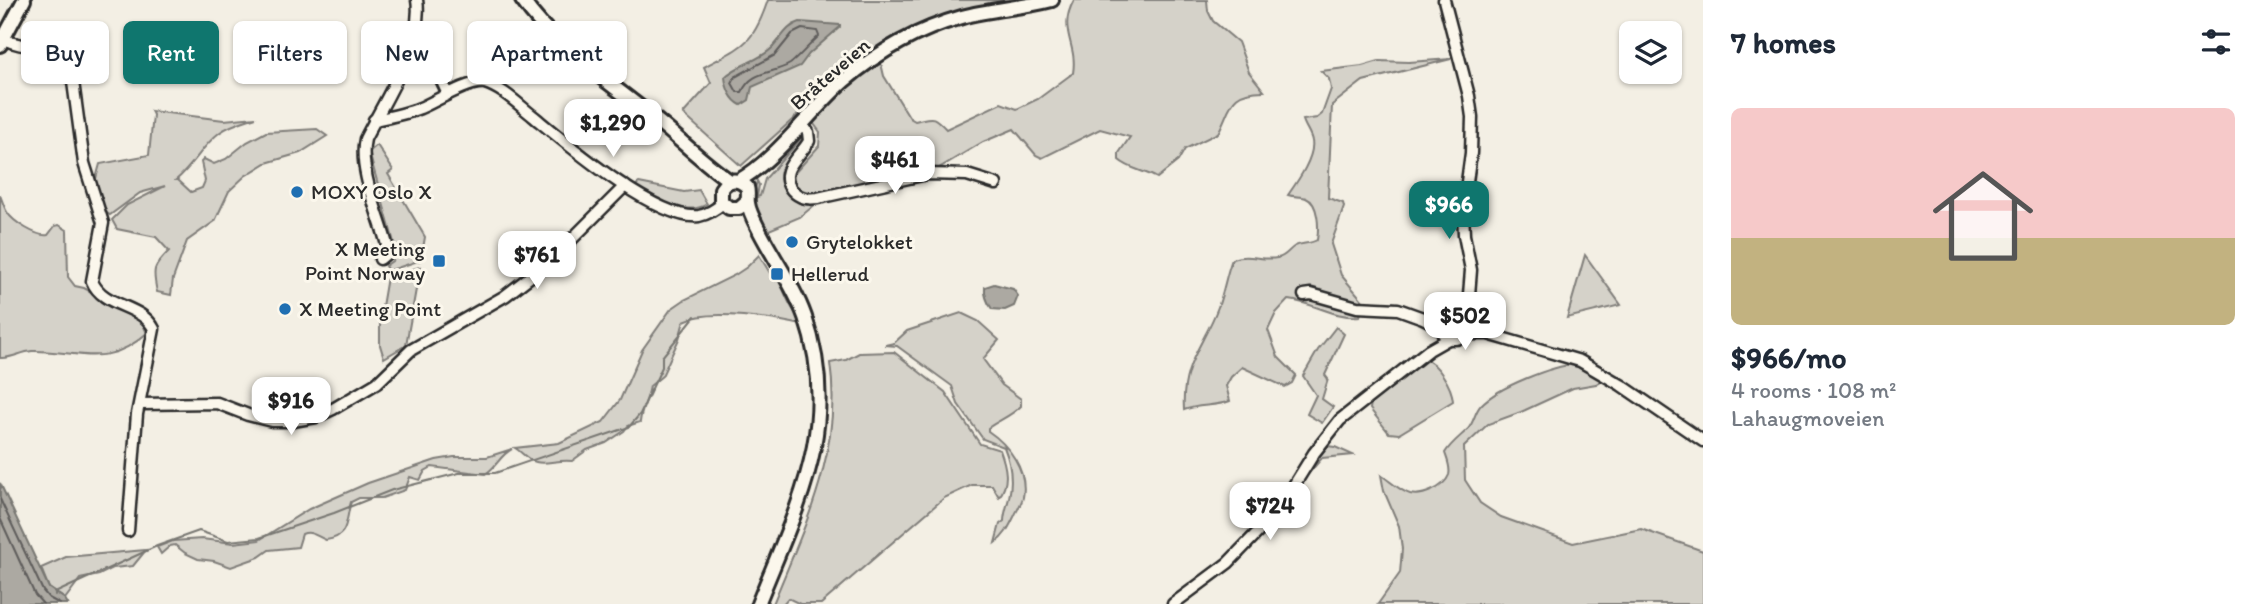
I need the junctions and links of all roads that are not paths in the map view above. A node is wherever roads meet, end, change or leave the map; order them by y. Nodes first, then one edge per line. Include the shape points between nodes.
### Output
1 (24, 0) edge
2 (417, 0) edge
3 (522, 0) edge
4 (531, 0) edge
5 (1052, 0) edge
6 (1444, 0) edge
7 (418, 21) edge
8 (540, 21) edge
9 (547, 21) edge
10 (2, 42) edge
11 (392, 84) edge
12 (443, 84) edge
13 (612, 84) edge
14 (448, 94) junction
15 (374, 120) junction
16 (801, 124) junction
17 (764, 162) junction
18 (730, 183) junction
19 (996, 184) dead end
20 (625, 187) junction
21 (748, 196) junction
22 (723, 203) junction
23 (736, 209) junction
24 (761, 235) junction
25 (380, 260) dead end
26 (1470, 291) junction
27 (1304, 295) dead end
28 (1456, 312) junction
29 (1468, 321) junction
30 (1442, 325) junction
31 (1465, 334) junction
32 (1488, 334) junction
33 (1450, 338) junction
34 (1429, 350) junction
35 (140, 404) junction
36 (1703, 441) edge
37 (128, 531) dead end
38 (758, 604) edge
39 (1173, 604) edge

1 - 10 main road
2 - 7 street
3 - 8 main road
4 - 9 main road
5 - 16 main road, Bråteveien via 962,17 906,40 852,75
6 - 26 street via 1472,107 1463,212
10 - 35 street via 53,47 71,67 84,163 103,223 92,281 100,294 148,320 154,329
11 - 15 street
12 - 14 street
13 - 18 main road
14 - 15 street via 404,114
14 - 20 street via 479,83 497,89
15 - 25 street via 362,151 387,245
16 - 17 main road, Bråteveien
16 - 19 street via 809,141 791,163 787,176 791,189 802,198 927,174 967,175
17 - 18 main road, Bråteveien
17 - 21 main road, Bråteveien
18 - 21 main road via 744,184
18 - 22 main road via 720,195
20 - 22 street via 690,215 707,214
20 - 35 street via 549,262 505,296 411,350 377,383 325,413 272,421 217,403
21 - 23 main road
21 - 24 main road
22 - 23 main road
23 - 24 main road
24 - 38 main road via 805,316 816,360 819,405 811,467
26 - 28 street
26 - 29 street
27 - 30 street via 1371,309 1398,309
28 - 29 street
28 - 30 street via 1449,312
29 - 31 street
29 - 32 street
30 - 33 street
30 - 34 street
31 - 32 street
31 - 33 street
32 - 36 street via 1590,366
33 - 34 street
34 - 39 street via 1340,420 1258,532 1221,568
35 - 37 street

